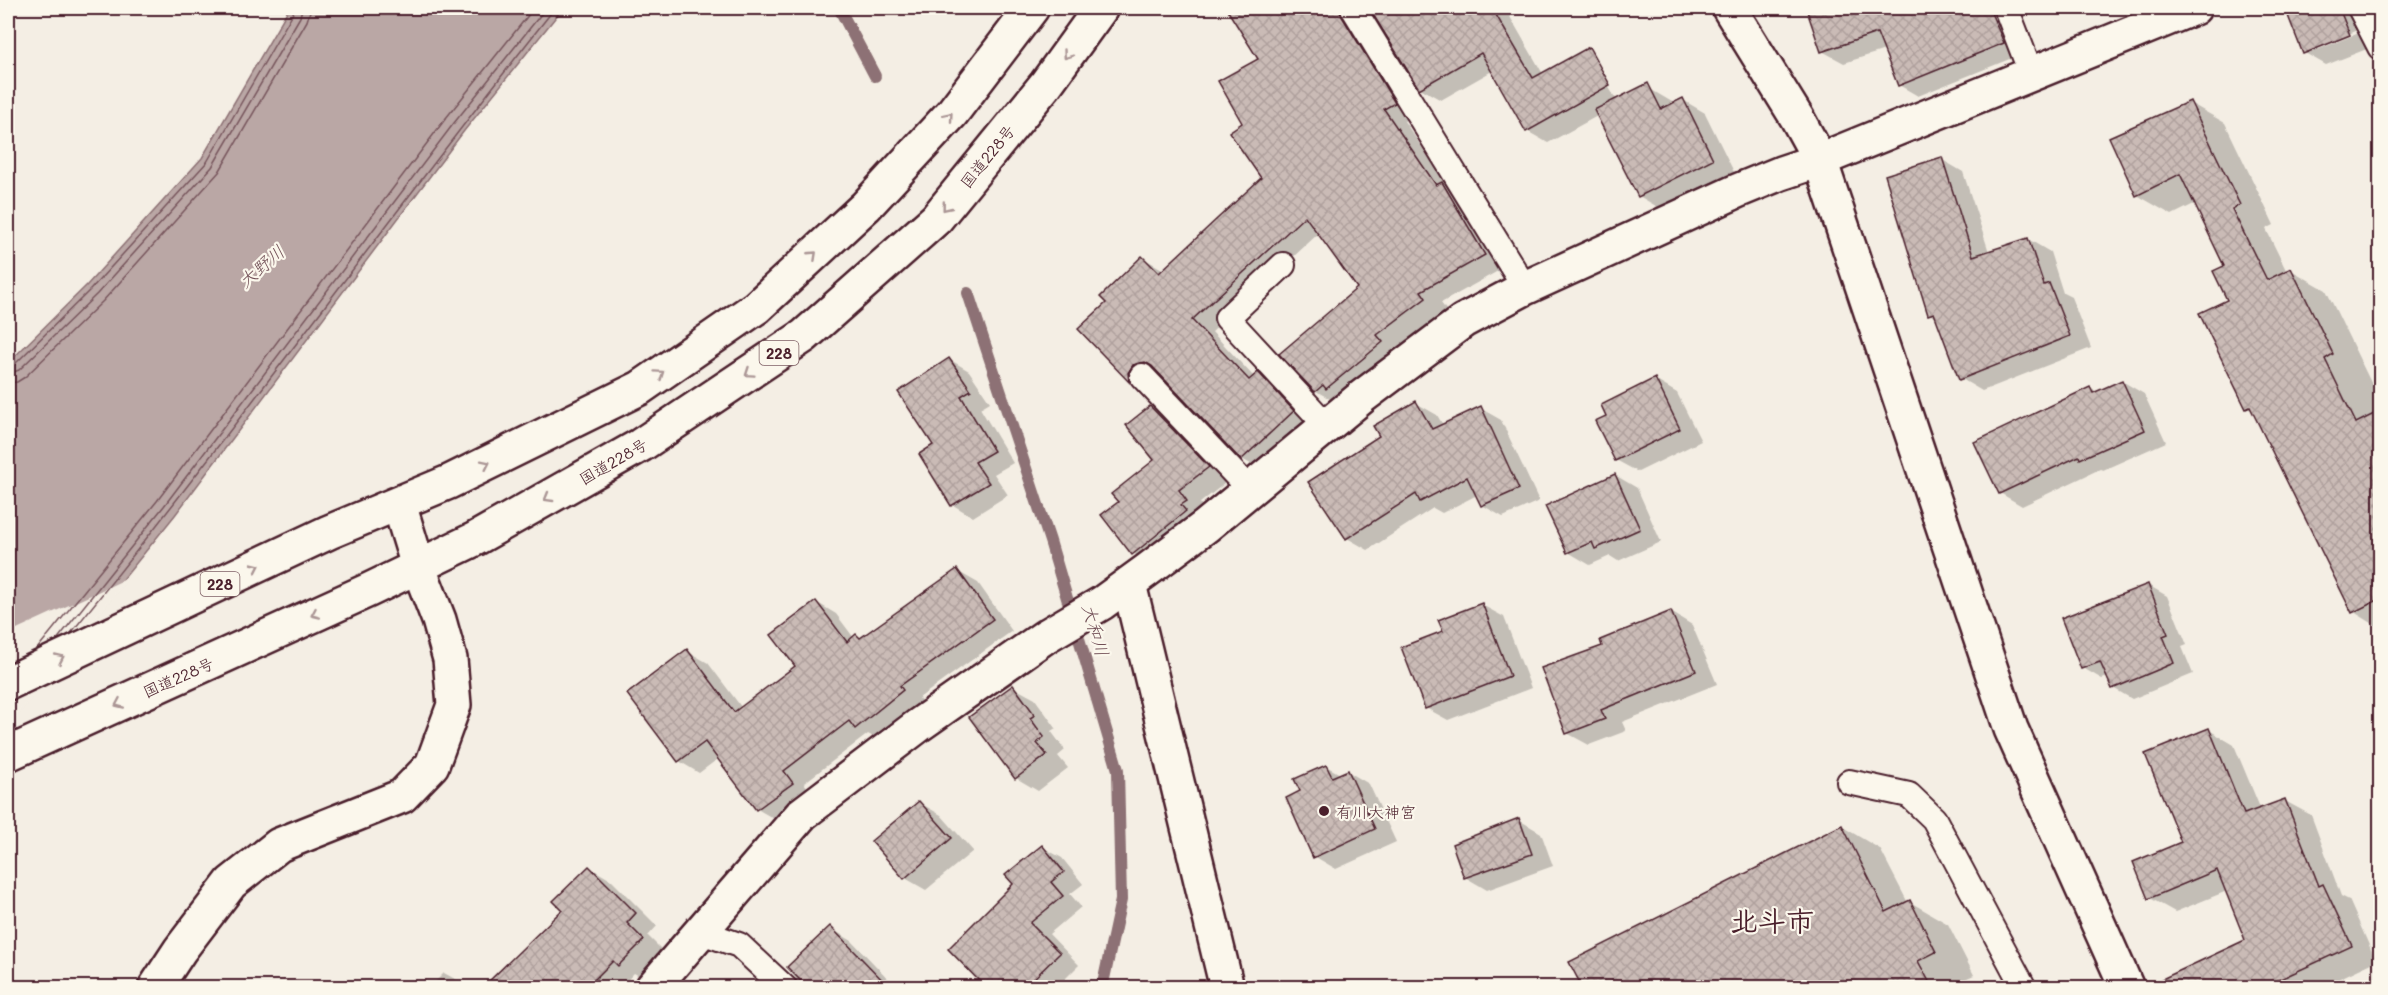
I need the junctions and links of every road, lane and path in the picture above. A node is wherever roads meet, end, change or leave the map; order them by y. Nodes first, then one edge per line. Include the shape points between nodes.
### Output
1 (1032, 8) edge
2 (1101, 8) edge
3 (1353, 8) edge
4 (1729, 8) edge
5 (2006, 8) edge
6 (2194, 8) edge
7 (2360, 8) edge
8 (2380, 47) edge
9 (2031, 73) junction
10 (1820, 160) junction
11 (1283, 265) dead end
12 (1525, 288) junction
13 (1142, 376) dead end
14 (1327, 426) junction
15 (1250, 490) junction
16 (399, 504) junction
17 (418, 566) junction
18 (1129, 584) junction
19 (8, 683) edge
20 (8, 754) edge
21 (1849, 782) dead end
22 (701, 932) junction
23 (155, 987) edge
24 (652, 987) edge
25 (785, 987) edge
26 (1227, 987) edge
27 (2024, 987) edge
28 (2127, 987) edge

16 -> 1 main road, 228 via 640,388 757,307 866,206 952,113
2 -> 17 main road, 国道228号 / 228 via 1046,84 936,219 804,336 641,445 475,539
3 - 12 lane
4 - 10 main road
5 - 9 lane
6 - 9 main road
7 - 8 lane
9 - 10 main road
10 - 12 main road via 1737,191
10 - 28 main road via 2011,729
11 - 14 lane via 1227,318
12 - 14 main road via 1462,321
13 - 15 lane
14 - 15 main road
15 - 18 main road
16 - 17 main road
19 -> 16 main road, 228 via 329,532
17 -> 20 main road, 国道228号 / 228
17 - 23 main road via 450,659 454,705 432,765 402,796 279,845 231,883
18 - 22 main road via 919,725 802,814
18 - 26 main road
21 - 27 lane via 1909,795 1934,819
22 - 24 main road
22 - 25 lane via 739,945

